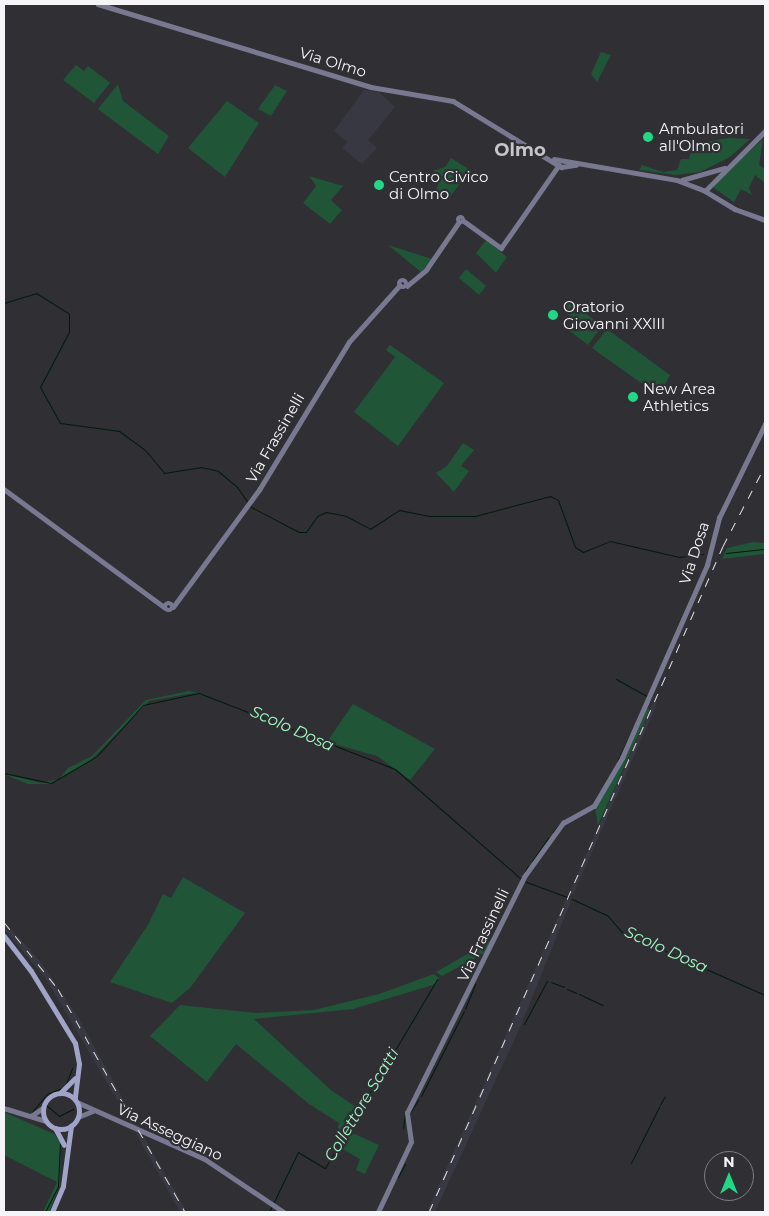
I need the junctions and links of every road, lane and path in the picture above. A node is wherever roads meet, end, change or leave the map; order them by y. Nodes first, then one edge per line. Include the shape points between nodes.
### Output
1 (98, 4) edge
2 (765, 131) edge
3 (559, 162) junction
4 (567, 165) junction
5 (726, 168) junction
6 (557, 170) junction
7 (708, 176) junction
8 (699, 178) junction
9 (677, 180) junction
10 (712, 185) junction
11 (698, 187) junction
12 (705, 191) junction
13 (729, 205) junction
14 (765, 220) edge
15 (765, 424) edge
16 (4, 489) edge
17 (651, 692) joint
18 (4, 936) edge
19 (76, 1075) junction
20 (60, 1093) junction
21 (76, 1101) junction
22 (4, 1108) edge
23 (43, 1108) junction
24 (94, 1110) junction
25 (29, 1116) junction
26 (78, 1117) junction
27 (46, 1121) junction
28 (71, 1126) junction
29 (55, 1128) junction
30 (65, 1150) junction
31 (52, 1212) edge
32 (284, 1212) edge
33 (378, 1212) edge

1 - 3 street, Via Olmo via 371,87 453,100
2 - 5 street
3 - 4 street
3 - 4 street
3 - 6 street
4 - 6 street
4 - 9 street
5 - 7 street
5 - 10 street
6 - 16 street, Via Frassinelli via 501,248 461,223 416,281 394,291 349,342 247,508 178,599 169,605 160,602
7 - 8 street
7 - 10 street
8 - 9 street
8 - 11 street
9 - 11 street
10 - 12 street
10 - 13 street
11 - 12 street
12 - 13 street
13 - 14 street
15 - 17 street, Via Dosa via 719,518 707,566
17 - 33 street, Via Frassinelli via 600,798 591,809 563,822 523,879 407,1113 411,1142
18 - 19 main road via 74,1040 78,1055
19 - 20 main road
19 - 21 main road
20 - 21 main road, Via Asseggiano
20 - 23 main road via 47,1100
21 - 24 street, Via Asseggiano
21 - 26 main road
22 - 25 street
23 - 25 street
23 - 27 main road
24 - 26 street, Via Asseggiano
24 - 32 street, Via Asseggiano via 205,1159
25 - 27 street
26 - 28 main road, Via Asseggiano
27 - 29 main road
28 - 29 main road
28 - 30 main road
29 - 30 main road
30 - 31 main road via 63,1186

